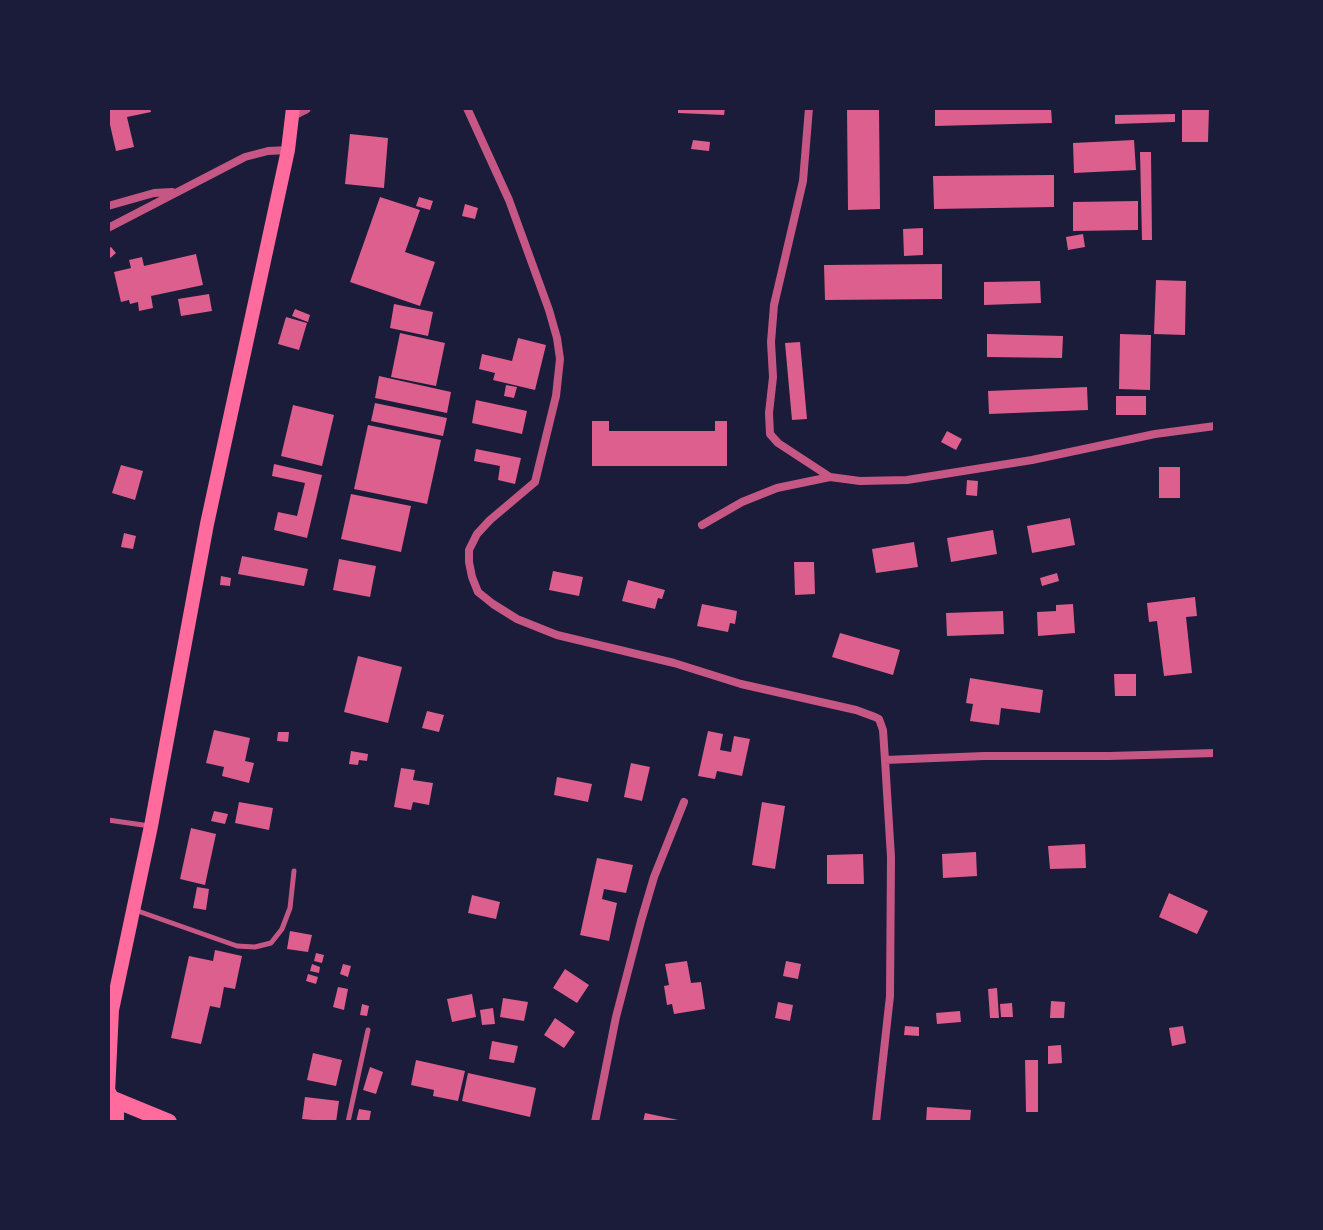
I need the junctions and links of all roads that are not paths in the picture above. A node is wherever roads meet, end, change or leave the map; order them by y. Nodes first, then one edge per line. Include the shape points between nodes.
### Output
1 (467, 108) edge
2 (809, 108) edge
3 (297, 110) edge
4 (288, 150) junction
5 (176, 191) junction
6 (108, 206) edge
7 (108, 228) edge
8 (1215, 426) edge
9 (830, 477) junction
10 (702, 525) dead end
11 (1215, 753) edge
12 (885, 760) junction
13 (684, 802) dead end
14 (108, 820) edge
15 (151, 826) junction
16 (294, 871) dead end
17 (134, 910) junction
18 (110, 1014) edge
19 (368, 1030) dead end
20 (110, 1095) edge
21 (116, 1122) edge
22 (169, 1122) edge
23 (348, 1122) edge
24 (595, 1122) edge
25 (876, 1122) edge

1 - 12 street via 509,200 549,310 560,359 535,482 490,520 469,550 478,592 517,619 557,635 875,717 883,730
2 - 9 street via 803,181 774,305 770,434
3 - 4 main road
4 - 5 street via 245,157
4 - 15 main road via 207,524
5 - 6 street
5 - 7 street
8 - 9 street via 907,480
9 - 10 street via 777,488
11 - 12 street
12 - 25 street via 890,996
13 - 24 street via 641,921
14 - 15 lane
15 - 17 main road
16 - 17 lane via 282,929 271,943 255,947 237,946
17 - 18 main road
18 - 20 main road
19 - 23 lane
20 - 21 main road
20 - 22 main road

